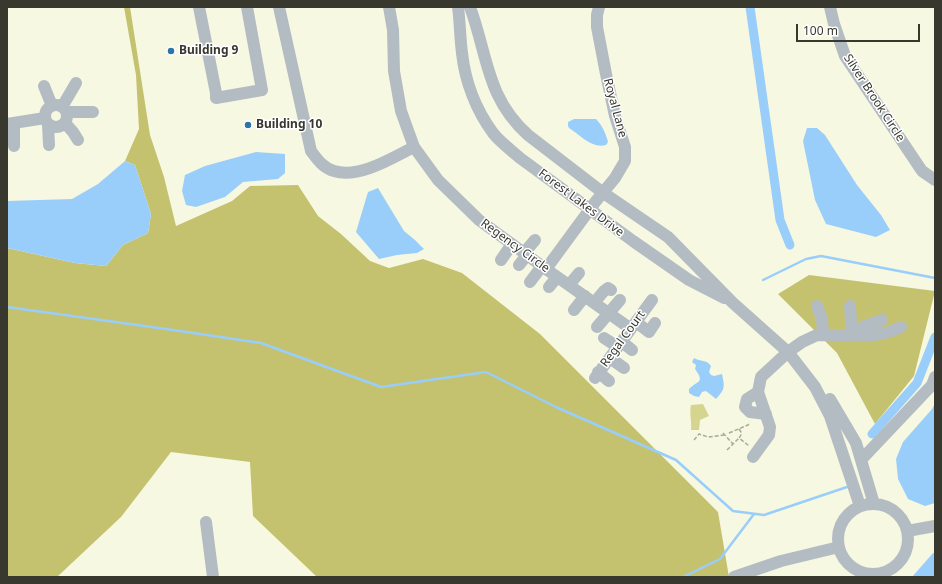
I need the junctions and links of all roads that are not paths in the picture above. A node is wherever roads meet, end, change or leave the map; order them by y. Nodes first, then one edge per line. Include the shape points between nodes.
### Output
1 (201, 7) edge
2 (247, 7) edge
3 (279, 7) edge
4 (390, 7) edge
5 (458, 7) edge
6 (470, 7) edge
7 (599, 7) edge
8 (830, 7) edge
9 (486, 67) junction
10 (466, 70) junction
11 (76, 83) dead end
12 (44, 86) dead end
13 (61, 112) junction
14 (93, 112) dead end
15 (46, 121) junction
16 (9, 123) edge
17 (78, 140) dead end
18 (50, 145) dead end
19 (14, 146) dead end
20 (414, 147) junction
21 (935, 180) edge
22 (596, 201) junction
23 (538, 242) dead end
24 (512, 244) junction
25 (527, 255) junction
26 (501, 260) dead end
27 (519, 265) dead end
28 (544, 268) junction
29 (582, 275) dead end
30 (556, 277) junction
31 (530, 282) dead end
32 (549, 287) dead end
33 (611, 290) dead end
34 (580, 293) junction
35 (620, 300) dead end
36 (652, 300) dead end
37 (733, 303) junction
38 (817, 306) dead end
39 (850, 306) dead end
40 (571, 308) dead end
41 (609, 313) junction
42 (882, 320) dead end
43 (655, 324) dead end
44 (634, 325) junction
45 (597, 327) dead end
46 (901, 327) dead end
47 (852, 334) junction
48 (822, 335) junction
49 (604, 338) dead end
50 (642, 341) dead end
51 (620, 345) junction
52 (632, 350) dead end
53 (788, 352) junction
54 (610, 358) junction
55 (624, 368) dead end
56 (935, 377) edge
57 (609, 381) dead end
58 (815, 387) junction
59 (758, 392) junction
60 (766, 414) junction
61 (753, 457) dead end
62 (861, 460) junction
63 (874, 504) junction
64 (860, 506) junction
65 (206, 522) dead end
66 (935, 526) edge
67 (907, 531) junction
68 (839, 547) junction
69 (882, 575) edge
70 (213, 577) edge
71 (734, 577) edge

1 - 2 street via 216,98 262,90
3 - 20 street via 311,151 321,164 333,171 349,173 374,167
4 - 20 street, Regency Circle via 394,71 401,111
5 - 10 street, Forest Lakes Drive
6 - 9 street, Forest Lakes Drive
7 - 22 street, Royal Lane via 597,27 615,116 625,146 625,161
8 - 21 street, Silver Brook Circle via 845,56 922,171
9 - 10 street
9 - 22 street, Forest Lakes Drive via 507,113
10 - 22 street, Forest Lakes Drive via 480,112 504,145 520,158
11 - 13 street
12 - 13 street
13 - 14 street
13 - 15 street via 46,110
13 - 15 street via 62,126 55,128
13 - 17 street
15 - 16 street
15 - 18 street
16 - 19 street
20 - 24 street, Regency Circle via 438,180 479,220
22 - 28 street, Royal Lane
22 - 37 street, Forest Lakes Drive via 689,280
22 - 37 street, Forest Lakes Drive via 668,237
23 - 25 street
24 - 25 street, Regency Circle
24 - 26 street
25 - 27 street
25 - 28 street, Regency Circle
28 - 30 street, Regency Circle
28 - 31 street, Royal Lane
29 - 34 street
30 - 32 street
30 - 34 street, Regency Circle
33 - 34 street via 608,288 604,291
34 - 40 street
34 - 41 street, Regency Circle
35 - 41 street
36 - 44 street, Regal Court
37 - 53 street, Forest Lakes Drive
38 - 48 street via 822,319
39 - 47 street
41 - 44 street, Regency Circle
41 - 45 street
42 - 47 street
43 - 44 street via 649,332
44 - 50 street via 647,335
44 - 51 street, Regal Court
46 - 47 street via 870,336
47 - 48 street
48 - 53 street via 802,342
49 - 51 street
51 - 52 street
51 - 54 street, Regal Court
53 - 58 street, Forest Lakes Drive
53 - 59 street via 761,377
54 - 55 street
54 - 57 street, Regal Court via 597,375
56 - 62 street via 932,385
58 - 62 street, Forest Lakes Drive via 830,400 856,443
58 - 64 street, Forest Lakes Drive via 830,416
59 - 60 street
59 - 60 street via 747,399 745,407 750,412
60 - 61 street via 770,427 769,435
62 - 63 street, Forest Lakes Drive
63 - 64 street
63 - 67 street via 885,506 895,512 903,520
64 - 68 street via 851,511 842,523 838,537
65 - 70 street
66 - 67 street
67 - 69 street via 908,542 900,562
68 - 69 street via 850,566 860,572
68 - 71 street via 781,561

